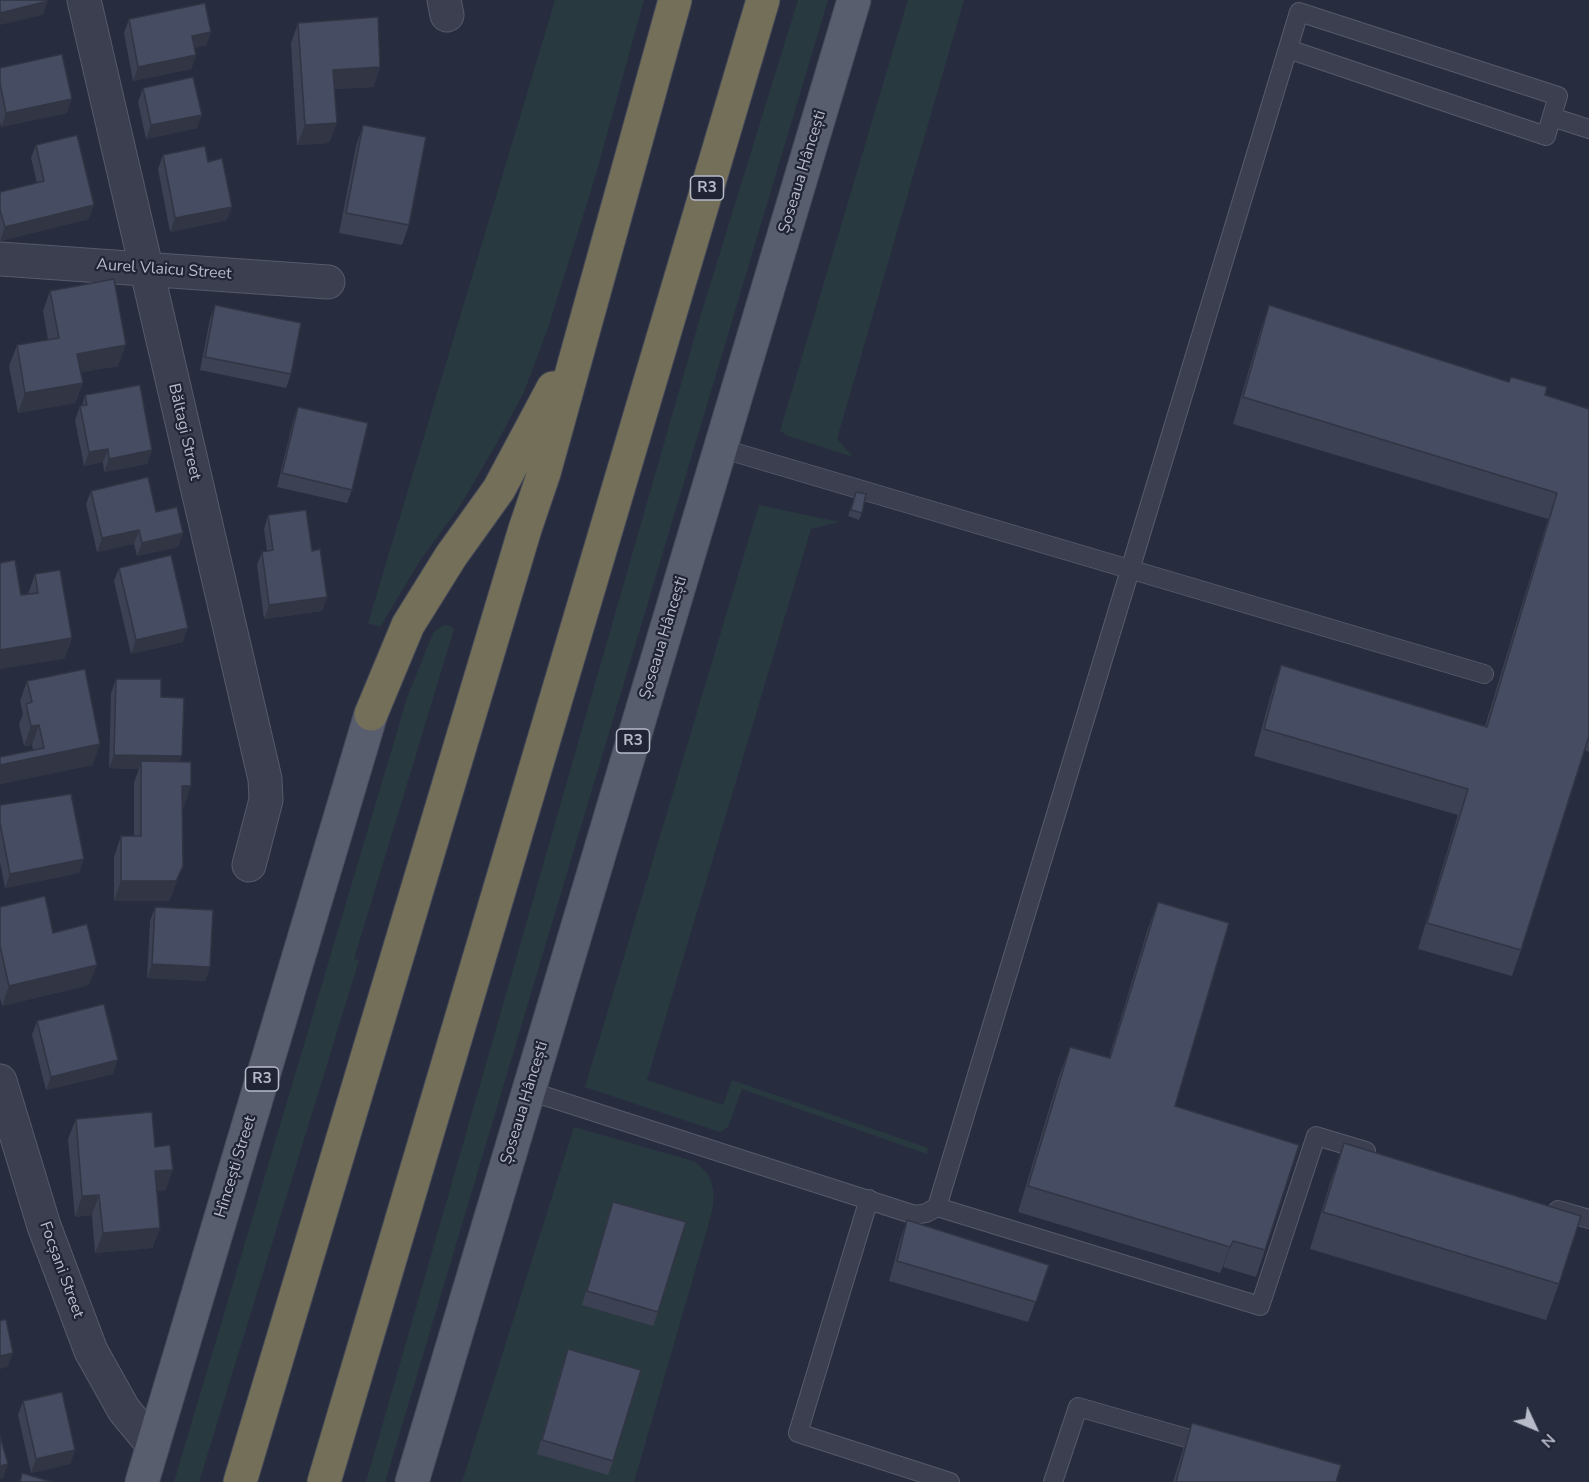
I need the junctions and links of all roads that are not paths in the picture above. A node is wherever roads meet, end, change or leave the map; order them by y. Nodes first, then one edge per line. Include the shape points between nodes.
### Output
1 (84, 0) edge
2 (675, 0) edge
3 (763, 0) edge
4 (854, 0) edge
5 (1288, 49) junction
6 (1552, 117) junction
7 (1589, 129) edge
8 (0, 260) edge
9 (146, 269) junction
10 (328, 282) dead end
11 (594, 290) junction
12 (720, 448) junction
13 (1131, 571) junction
14 (1484, 674) dead end
15 (371, 714) joint
16 (249, 865) dead end
17 (0, 1081) edge
18 (529, 1091) junction
19 (1384, 1157) edge
20 (869, 1199) junction
21 (1544, 1205) edge
22 (937, 1207) junction
23 (1589, 1219) edge
24 (153, 1445) junction
25 (1227, 1449) edge
26 (142, 1482) edge
27 (240, 1482) edge
28 (324, 1482) edge
29 (412, 1482) edge
30 (950, 1482) edge
31 (1053, 1482) edge

1 - 9 street, Băltagi Street
2 - 11 highway, R3
3 - 28 highway, R3
4 - 12 main road, Șoseaua Hâncești / R3
5 - 6 lane via 1546,136
5 - 6 lane via 1299,12 1558,96
5 - 13 lane
6 - 7 lane
8 - 9 street, Aurel Vlaicu Street
9 - 10 street, Aurel Vlaicu Street
9 - 16 street, Băltagi Street via 265,779 266,800
11 - 15 highway, R3 via 546,403 499,489 408,625
11 - 27 highway, R3 via 544,473
12 - 13 lane
12 - 18 main road, Șoseaua Hâncești / R3
13 - 14 lane
13 - 22 lane
15 - 24 main road, Hîncești Street / R3
17 - 24 street, Focșani Street via 44,1226 92,1351 124,1410
18 - 20 lane
18 - 29 main road, Șoseaua Hâncești / R3
19 - 22 lane via 1316,1136 1260,1306
20 - 22 lane via 915,1215
20 - 30 lane via 798,1433
21 - 23 lane
24 - 26 main road, Hîncești Street / R3
25 - 31 lane via 1077,1407

